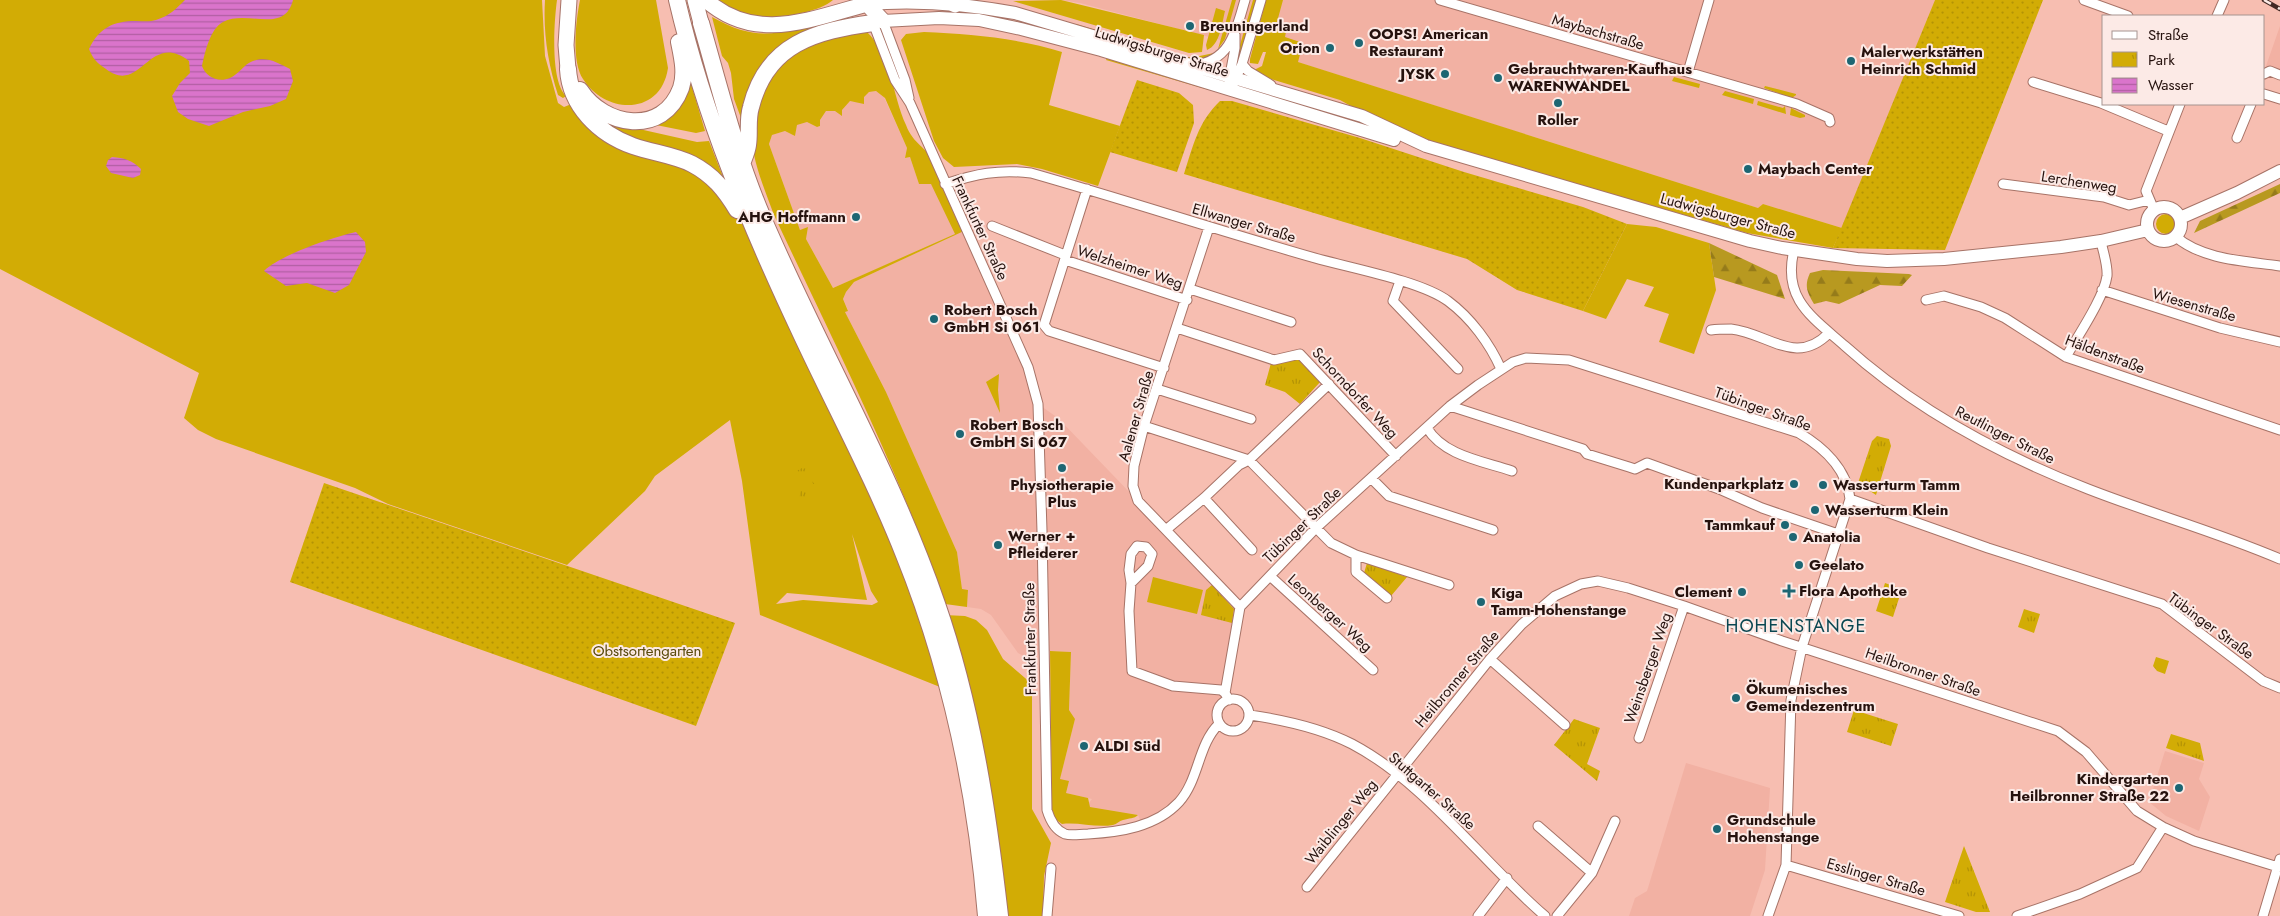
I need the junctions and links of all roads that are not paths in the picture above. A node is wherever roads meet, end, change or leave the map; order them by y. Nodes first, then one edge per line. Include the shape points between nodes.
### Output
1 (569, 0) edge
2 (694, 0) edge
3 (706, 0) edge
4 (1245, 0) edge
5 (1261, 0) edge
6 (1440, 0) edge
7 (1709, 0) edge
8 (2084, 0) edge
9 (2224, 0) edge
10 (866, 2) edge
11 (951, 2) edge
12 (678, 5) edge
13 (841, 6) edge
14 (2125, 15) edge
15 (2217, 15) edge
16 (878, 22) junction
17 (701, 23) joint
18 (1235, 34) junction
19 (1242, 64) junction
20 (1194, 65) junction
21 (568, 69) junction
22 (1688, 72) junction
23 (2265, 74) edge
24 (2280, 75) edge
25 (1233, 77) junction
26 (2033, 82) dead end
27 (1229, 89) junction
28 (1287, 93) junction
29 (2265, 94) edge
30 (2280, 99) edge
31 (2102, 102) edge
32 (2108, 105) edge
33 (2180, 105) edge
34 (2252, 105) edge
35 (1830, 122) dead end
36 (2168, 131) junction
37 (2237, 138) dead end
38 (1426, 146) junction
39 (742, 164) junction
40 (2280, 171) edge
41 (945, 184) junction
42 (2003, 184) dead end
43 (1086, 189) junction
44 (2152, 205) junction
45 (2180, 218) junction
46 (750, 223) junction
47 (992, 226) dead end
48 (1209, 227) junction
49 (2148, 230) junction
50 (2176, 237) junction
51 (2101, 241) junction
52 (1794, 250) junction
53 (1065, 257) junction
54 (2280, 266) edge
55 (1400, 281) junction
56 (1190, 289) junction
57 (2102, 290) junction
58 (1187, 300) junction
59 (1926, 300) dead end
60 (1291, 322) dead end
61 (1177, 328) junction
62 (1711, 330) dead end
63 (1829, 333) junction
64 (2280, 342) edge
65 (2066, 357) junction
66 (1164, 368) junction
67 (1458, 369) dead end
68 (1501, 369) junction
69 (1329, 384) junction
70 (1158, 389) junction
71 (1450, 406) junction
72 (1251, 419) dead end
73 (1144, 426) junction
74 (1427, 428) junction
75 (2280, 430) edge
76 (1396, 456) junction
77 (1249, 460) junction
78 (1512, 471) dead end
79 (1372, 478) junction
80 (1204, 498) junction
81 (1850, 499) junction
82 (1316, 528) junction
83 (1167, 529) junction
84 (1493, 530) dead end
85 (1838, 534) junction
86 (1252, 550) dead end
87 (1356, 555) junction
88 (2280, 559) edge
89 (1270, 576) junction
90 (1131, 582) dead end
91 (1449, 585) dead end
92 (1387, 598) dead end
93 (1684, 606) junction
94 (1240, 607) junction
95 (1802, 647) junction
96 (1490, 659) junction
97 (1373, 670) dead end
98 (2280, 688) edge
99 (1227, 696) junction
100 (1250, 715) junction
101 (1219, 724) junction
102 (1565, 725) dead end
103 (1639, 738) dead end
104 (1396, 774) junction
105 (1615, 821) dead end
106 (1538, 826) dead end
107 (2163, 827) junction
108 (2279, 863) edge
109 (1786, 865) junction
110 (1051, 868) dead end
111 (1592, 873) junction
112 (1507, 878) junction
113 (2276, 882) edge
114 (1307, 887) dead end
115 (986, 916) edge
116 (1000, 916) edge
117 (1047, 916) edge
118 (1478, 916) edge
119 (1545, 916) edge
120 (1557, 916) edge
121 (1768, 916) edge
122 (1959, 916) edge
123 (2017, 916) edge
124 (2263, 916) edge

1 - 21 main road
2 - 17 main road
3 - 13 main road via 733,19 762,26 794,22
4 - 18 street
5 - 19 street
6 - 22 street, Maybachstraße
7 - 22 street
8 - 14 street
9 - 15 street
10 - 11 main road, Ludwigsburger Straße
10 - 13 main road
10 - 16 main road
11 - 20 main road, Ludwigsburger Straße via 1015,13
12 - 21 highway via 677,33 683,62 681,87 668,109 658,116 636,122 612,117 589,103
12 - 46 highway via 722,148
16 - 27 main road, Ludwigsburger Straße via 939,18 1001,24
16 - 39 highway via 813,35 786,51 774,63 754,96 748,122 748,146
16 - 41 street, Frankfurter Straße via 895,80 910,103
17 - 39 highway
18 - 20 street via 1221,55
18 - 25 street
19 - 25 street
19 - 28 street via 1248,71
20 - 25 main road, Ludwigsburger Straße
21 - 46 highway via 568,82 573,94 584,113 602,130 624,143 676,158 705,172 725,189 738,212
22 - 35 street, Maybachstraße via 1797,104 1830,118
23 - 24 street via 2270,71
25 - 27 street
25 - 28 main road, Ludwigsburger Straße
26 - 31 street
27 - 38 main road, Ludwigsburger Straße via 1392,139
28 - 38 main road, Ludwigsburger Straße via 1362,116
29 - 30 street
32 - 36 street
33 - 36 street
34 - 37 street
36 - 44 street via 2146,192
38 - 52 main road, Ludwigsburger Straße via 1750,242
39 - 116 highway via 786,270 893,495 938,605 974,740
40 - 45 main road
41 - 43 street, Ellwanger Straße via 982,173 1007,170 1031,173
41 - 101 street, Frankfurter Straße via 1028,367 1038,404 1046,810 1054,825 1065,834 1115,831 1163,816 1187,792 1206,744
42 - 44 street, Lerchenweg via 2104,197 2129,205
43 - 48 street, Ellwanger Straße
43 - 53 street
44 - 45 main road via 2169,208
44 - 49 main road
45 - 50 main road via 2180,232
46 - 115 highway via 882,504 934,638 968,780
47 - 53 street, Welzheimer Weg
48 - 55 street, Ellwanger Straße
48 - 56 street, Aalener Straße
49 - 50 main road via 2153,238 2162,242
49 - 51 main road, Ludwigsburger Straße
50 - 54 street via 2184,244 2215,256
51 - 52 main road, Ludwigsburger Straße via 2008,254 1887,261
51 - 57 street via 2107,267
52 - 63 street, Reutlinger Straße via 1790,271 1792,289
53 - 58 street, Welzheimer Weg
53 - 66 street via 1045,319 1044,325 1049,331
55 - 67 street via 1393,301
55 - 68 street, Ellwanger Straße via 1448,301 1493,350
56 - 58 street, Aalener Straße
56 - 60 street
57 - 64 street, Wiesenstraße via 2220,328
57 - 65 street
58 - 61 street, Aalener Straße
59 - 65 street, Häldenstraße via 1944,296 1981,307 2005,318
61 - 66 street, Aalener Straße
61 - 69 street, Schorndorfer Weg via 1274,360 1300,354
62 - 63 street via 1732,329 1802,349 1820,342
63 - 88 street, Reutlinger Straße via 1910,399 1971,435 2056,477
65 - 75 street, Häldenstraße
66 - 70 street, Aalener Straße
68 - 71 street, Tübinger Straße
68 - 81 street, Tübinger Straße via 1526,358 1569,360 1799,433 1818,444 1832,458
69 - 76 street, Schorndorfer Weg
69 - 77 street
70 - 72 street
70 - 73 street, Aalener Straße
71 - 74 street, Tübinger Straße
71 - 85 street via 1584,448 1587,454 1635,469 1647,463
73 - 77 street
73 - 83 street, Aalener Straße via 1134,466 1133,486 1138,501
74 - 76 street, Tübinger Straße
74 - 78 street via 1445,448
76 - 79 street, Tübinger Straße
77 - 80 street via 1239,465
77 - 82 street
79 - 82 street, Tübinger Straße
79 - 84 street via 1389,496
80 - 83 street
80 - 86 street
81 - 85 street
81 - 98 street, Tübinger Straße via 2162,604 2263,681
82 - 87 street via 1331,543
82 - 89 street, Tübinger Straße
83 - 94 street, Aalener Straße
85 - 95 street
87 - 91 street
87 - 92 street via 1356,572
89 - 94 street, Tübinger Straße
89 - 97 street, Leonberger Weg
90 - 99 street via 1132,671 1173,686 1221,690
93 - 95 street, Heilbronner Straße
93 - 96 street, Heilbronner Straße via 1598,581 1581,584 1543,605
93 - 103 street, Weinsberger Weg
94 - 99 street
95 - 107 street, Heilbronner Straße via 2058,732 2086,752 2137,811
95 - 109 street via 1791,700
96 - 102 street
96 - 104 street, Heilbronner Straße
99 - 100 street via 1243,702
99 - 101 street via 1219,709
100 - 101 street via 1240,730 1230,731
100 - 104 street, Stuttgarter Straße via 1308,727 1351,744
104 - 112 street, Stuttgarter Straße
104 - 114 street, Waiblinger Weg
105 - 111 street
106 - 111 street
107 - 108 street, Heilbronner Straße via 2194,841
107 - 123 street via 2137,868 2080,894
108 - 113 street
109 - 121 street
109 - 122 street, Esslinger Straße
110 - 117 street
111 - 120 street
112 - 118 street
112 - 119 street, Stuttgarter Straße
113 - 124 street

